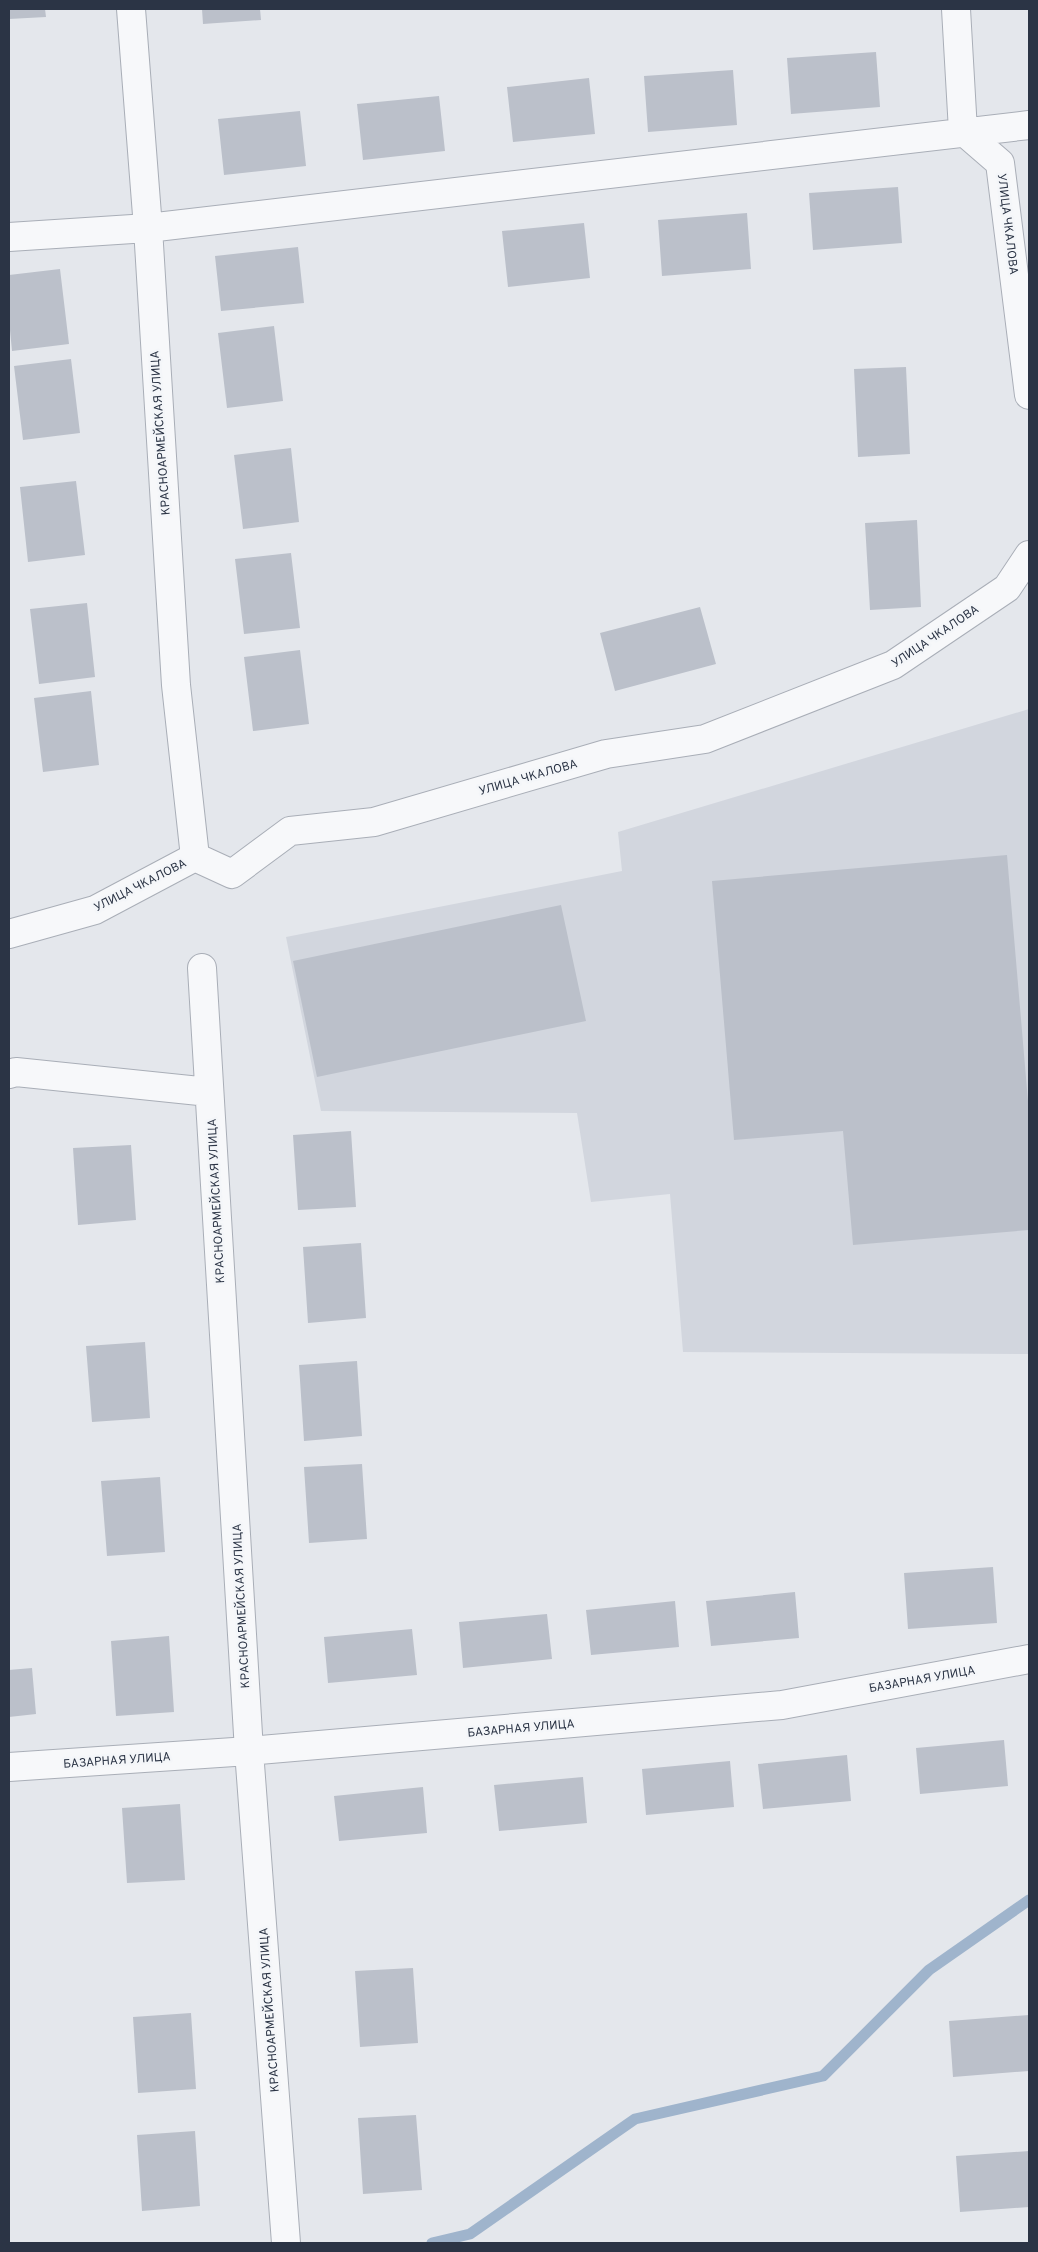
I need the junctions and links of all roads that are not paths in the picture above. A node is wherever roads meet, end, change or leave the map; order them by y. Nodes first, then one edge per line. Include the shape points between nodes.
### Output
1 (131, 9) edge
2 (956, 9) edge
3 (1029, 125) edge
4 (963, 131) junction
5 (148, 228) junction
6 (9, 237) edge
7 (1029, 395) edge
8 (1029, 555) edge
9 (195, 857) junction
10 (9, 934) edge
11 (202, 968) dead end
12 (9, 1074) edge
13 (209, 1092) junction
14 (1029, 1659) edge
15 (249, 1751) junction
16 (9, 1767) edge
17 (286, 2243) edge

1 - 5 street, КРАСНОАРМЕЙСКАЯ УЛИЦА
2 - 4 street
3 - 4 street
4 - 5 street
4 - 7 street, УЛИЦА ЧКАЛОВА via 1000,163
5 - 6 street
5 - 9 street, КРАСНОАРМЕЙСКАЯ УЛИЦА via 176,685
8 - 9 street, УЛИЦА ЧКАЛОВА via 1007,588 893,665 705,739 606,754 374,822 290,831 232,874
9 - 10 street, УЛИЦА ЧКАЛОВА via 95,910
11 - 13 street, КРАСНОАРМЕЙСКАЯ УЛИЦА
12 - 13 street via 16,1072
13 - 15 street, КРАСНОАРМЕЙСКАЯ УЛИЦА
14 - 15 street, БАЗАРНАЯ УЛИЦА via 782,1705
15 - 16 street, БАЗАРНАЯ УЛИЦА
15 - 17 street, КРАСНОАРМЕЙСКАЯ УЛИЦА

